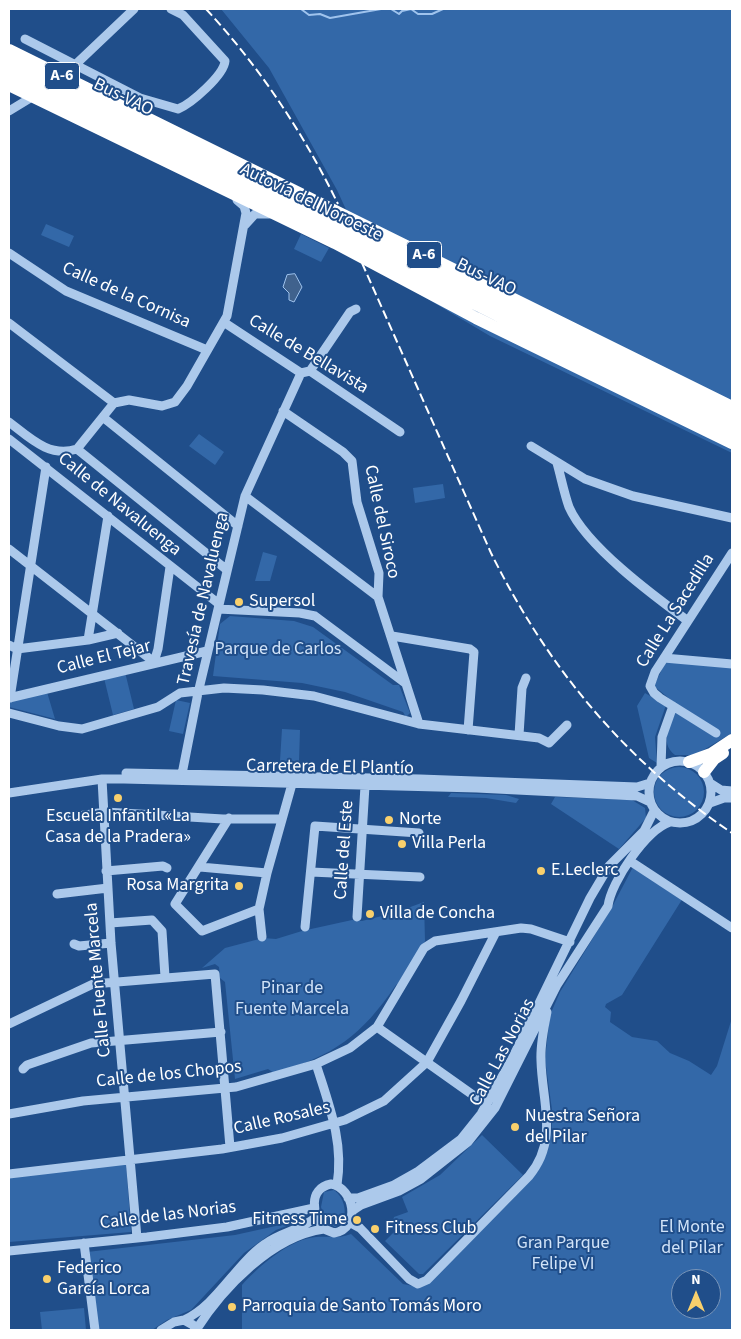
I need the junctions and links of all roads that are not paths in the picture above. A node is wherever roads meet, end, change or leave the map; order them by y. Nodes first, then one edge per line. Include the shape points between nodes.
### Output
1 (134, 9) edge
2 (171, 9) edge
3 (25, 39) dead end
4 (9, 42) edge
5 (9, 50) edge
6 (85, 54) junction
7 (9, 62) edge
8 (75, 65) junction
9 (9, 73) edge
10 (91, 73) junction
11 (14, 88) edge
12 (32, 97) junction
13 (116, 103) junction
14 (19, 105) junction
15 (9, 112) edge
16 (180, 169) junction
17 (288, 221) junction
18 (244, 228) junction
19 (9, 252) edge
20 (402, 267) junction
21 (356, 309) dead end
22 (225, 322) junction
23 (9, 324) edge
24 (206, 350) junction
25 (306, 372) junction
26 (114, 403) junction
27 (657, 406) junction
28 (732, 407) edge
29 (283, 411) junction
30 (104, 418) junction
31 (732, 419) edge
32 (9, 422) edge
33 (400, 432) dead end
34 (9, 439) edge
35 (32, 440) junction
36 (732, 440) edge
37 (531, 446) dead end
38 (77, 449) junction
39 (23, 450) junction
40 (557, 463) junction
41 (46, 467) junction
42 (245, 496) junction
43 (108, 516) junction
44 (732, 518) edge
45 (238, 526) junction
46 (9, 549) edge
47 (732, 553) edge
48 (30, 566) junction
49 (170, 567) junction
50 (227, 570) junction
51 (378, 597) junction
52 (218, 606) junction
53 (93, 614) junction
54 (688, 621) junction
55 (118, 633) junction
56 (392, 636) junction
57 (88, 640) junction
58 (13, 647) edge
59 (207, 651) junction
60 (664, 658) junction
61 (154, 662) junction
62 (732, 664) edge
63 (526, 678) dead end
64 (405, 683) junction
65 (199, 691) junction
66 (9, 698) edge
67 (673, 706) junction
68 (9, 713) edge
69 (419, 724) junction
70 (567, 725) dead end
71 (468, 730) junction
72 (716, 732) dead end
73 (519, 735) junction
74 (732, 740) edge
75 (662, 747) junction
76 (732, 747) edge
77 (683, 761) junction
78 (661, 767) junction
79 (182, 774) junction
80 (707, 778) junction
81 (102, 779) junction
82 (650, 783) junction
83 (292, 784) junction
84 (9, 786) edge
85 (365, 786) junction
86 (732, 791) edge
87 (9, 793) edge
88 (732, 798) edge
89 (710, 803) junction
90 (652, 806) junction
91 (103, 812) junction
92 (72, 817) dead end
93 (229, 818) junction
94 (282, 819) junction
95 (670, 822) junction
96 (362, 829) junction
97 (419, 832) dead end
98 (630, 861) junction
99 (200, 867) junction
100 (167, 868) dead end
101 (106, 871) junction
102 (311, 872) junction
103 (267, 873) junction
104 (360, 874) junction
105 (420, 877) dead end
106 (108, 888) junction
107 (57, 894) dead end
108 (594, 894) junction
109 (608, 900) junction
110 (589, 903) junction
111 (259, 909) junction
112 (604, 911) junction
113 (357, 917) dead end
114 (110, 923) junction
115 (305, 927) dead end
116 (732, 928) edge
117 (496, 932) junction
118 (262, 937) dead end
119 (570, 942) junction
120 (74, 944) dead end
121 (111, 944) junction
122 (165, 978) junction
123 (116, 982) junction
124 (547, 1004) junction
125 (9, 1024) edge
126 (377, 1027) junction
127 (221, 1032) junction
128 (120, 1040) junction
129 (523, 1053) junction
130 (541, 1061) junction
131 (427, 1062) junction
132 (316, 1064) junction
133 (23, 1069) dead end
134 (226, 1088) junction
135 (124, 1098) junction
136 (487, 1105) junction
137 (9, 1114) edge
138 (335, 1124) junction
139 (230, 1147) junction
140 (130, 1158) junction
141 (9, 1174) edge
142 (337, 1185) junction
143 (348, 1198) junction
144 (352, 1211) junction
145 (315, 1212) junction
146 (351, 1223) junction
147 (324, 1229) junction
148 (137, 1238) junction
149 (84, 1243) junction
150 (9, 1250) edge
151 (184, 1320) junction
152 (95, 1330) edge
153 (161, 1330) edge
154 (196, 1330) edge

1 - 6 street
2 - 10 street via 183,15 225,62 222,73 190,101 178,108 140,98
3 - 8 street
4 - 13 highway via 112,96
5 - 13 highway, Autovía del Noroeste / A-6
6 - 8 street
6 - 10 street
7 - 31 highway, Bus-VAO
8 - 10 street
9 - 20 highway, Autovía del Noroeste / A-6
11 - 12 highway
11 - 14 street
12 - 14 street
12 - 16 highway
13 - 28 highway, Autovía del Noroeste / A-6
14 - 15 street
16 - 17 highway
16 - 18 street via 241,202 246,210
17 - 18 street via 261,213 252,217
17 - 27 highway
18 - 22 street
19 - 24 street, Calle de la Cornisa via 66,291
20 - 27 highway via 407,275 423,285
20 - 36 highway, Autovía del Noroeste / A-6
21 - 25 street, Travesía de Navaluenga via 350,312
22 - 24 street
22 - 25 street, Calle de Bellavista
23 - 26 street
24 - 26 street via 175,402 162,406 129,400
25 - 29 street, Travesía de Navaluenga
25 - 33 street, Calle de Bellavista
26 - 30 street
27 - 36 highway
29 - 42 street, Travesía de Navaluenga
29 - 51 street, Calle del Siroco via 343,452 352,462 357,502 379,573
30 - 38 street
30 - 45 street
32 - 35 street
34 - 39 street, Calle de Navaluenga
35 - 38 street via 56,452
35 - 39 street
37 - 40 street
38 - 50 street
39 - 41 street, Calle de Navaluenga
40 - 44 street via 585,479 633,496
40 - 54 street via 574,517 643,589
41 - 43 street, Calle de Navaluenga
41 - 48 street
42 - 45 street, Travesía de Navaluenga
42 - 51 street, Calle del Siroco
43 - 49 street, Calle de Navaluenga
43 - 53 street
45 - 50 street, Travesía de Navaluenga
46 - 48 street
47 - 54 street, Calle La Sacedilla
48 - 53 street
48 - 58 street
49 - 52 street, Calle de Navaluenga
49 - 61 street
50 - 52 street, Travesía de Navaluenga
51 - 56 street
52 - 59 street, Travesía de Navaluenga
52 - 64 street via 315,616
53 - 55 street
53 - 57 street
54 - 60 street, Calle La Sacedilla
55 - 57 street
55 - 61 street
56 - 64 street
56 - 71 street via 474,652
57 - 58 street
58 - 66 street
59 - 61 street, Calle El Tejar
59 - 65 street, Travesía de Navaluenga
60 - 62 street
60 - 67 street, Calle La Sacedilla via 650,686 654,693
61 - 66 street, Calle El Tejar
63 - 73 street via 522,688
64 - 69 street
65 - 68 street via 180,693 158,707 82,728 59,726
65 - 69 street via 224,688 300,693
65 - 79 street, Travesía de Navaluenga
67 - 72 street, Calle La Sacedilla
67 - 75 street via 662,737
69 - 71 street
70 - 73 street via 549,742
71 - 73 street
74 - 77 highway via 710,754
75 - 77 street
75 - 78 street
76 - 80 highway via 714,759
77 - 78 street
77 - 80 street
78 - 82 street
79 - 82 street, Carretera de El Plantío via 637,787
79 - 84 street, Carretera de El Plantío via 102,774
80 - 86 street via 721,790
80 - 89 street
81 - 83 street, Carretera de El Plantío
81 - 87 street, Carretera de El Plantío
81 - 91 street, Calle Fuente Marcela
82 - 90 street
83 - 85 street, Carretera de El Plantío
83 - 94 street
85 - 90 street, Carretera de El Plantío via 637,796
85 - 96 street, Calle del Este
88 - 89 street
89 - 95 street via 698,818 689,822
90 - 95 street
90 - 108 street, Calle Las Norias via 644,832 609,866
91 - 92 street
91 - 93 street
91 - 101 street, Calle Fuente Marcela
93 - 94 street
93 - 99 street
94 - 103 street
95 - 98 street, Calle Las Norias via 656,828
96 - 97 street
96 - 102 street via 315,826
96 - 104 street, Calle del Este
98 - 109 street, Calle Las Norias
98 - 116 street
99 - 103 street
99 - 111 street via 175,904 202,931
100 - 101 street
101 - 106 street, Calle Fuente Marcela
102 - 104 street
102 - 115 street
103 - 111 street
104 - 105 street
104 - 113 street, Calle del Este
106 - 107 street
106 - 114 street, Calle Fuente Marcela
108 - 109 street via 602,894
108 - 110 street, Calle Las Norias
109 - 112 street, Calle Las Norias
110 - 112 street via 594,912
110 - 119 street, Calle Las Norias
111 - 118 street
112 - 124 street, Calle Las Norias
114 - 121 street, Calle Fuente Marcela
114 - 122 street via 152,920 162,931
117 - 119 street, Calle de los Chopos via 531,929
117 - 126 street, Calle de los Chopos via 435,941 424,948
117 - 131 street, Calle Rosales
119 - 136 street, Calle Las Norias
120 - 121 street
121 - 123 street, Calle Fuente Marcela
122 - 123 street
122 - 127 street via 216,974
123 - 125 street via 92,984
123 - 128 street, Calle Fuente Marcela
124 - 129 street, Calle Las Norias
124 - 130 street
126 - 131 street
126 - 132 street, Calle de los Chopos via 350,1048
127 - 128 street
127 - 134 street
128 - 133 street via 91,1043
128 - 135 street, Calle Fuente Marcela
129 - 130 street via 535,1053
129 - 144 street, Calle Las Norias via 494,1108 468,1142 422,1179
130 - 146 street via 548,1128 540,1162 427,1280 418,1284 409,1279 360,1228
131 - 136 street
131 - 138 street, Calle Rosales via 384,1101
132 - 134 street, Calle de los Chopos
132 - 138 street
134 - 135 street, Calle de los Chopos
134 - 139 street
135 - 137 street, Calle de los Chopos via 83,1101
135 - 140 street, Calle Fuente Marcela
136 - 143 street, Calle Las Norias via 461,1139 430,1164 394,1185 358,1198
138 - 139 street, Calle Rosales
138 - 142 street via 340,1150
139 - 140 street, Calle Rosales
140 - 141 street, Calle Rosales
140 - 148 street, Calle Fuente Marcela
142 - 143 street
142 - 145 street via 320,1188 316,1193
143 - 144 street
144 - 146 street
145 - 147 street
145 - 148 street, Calle de las Norias
145 - 151 street via 308,1225 266,1243 246,1259 197,1314
146 - 147 street via 341,1232
147 - 154 street via 290,1240 251,1265
148 - 149 street, Calle de las Norias
149 - 150 street, Calle de las Norias
149 - 152 street, Calle de las Norias
151 - 153 street
151 - 154 street

